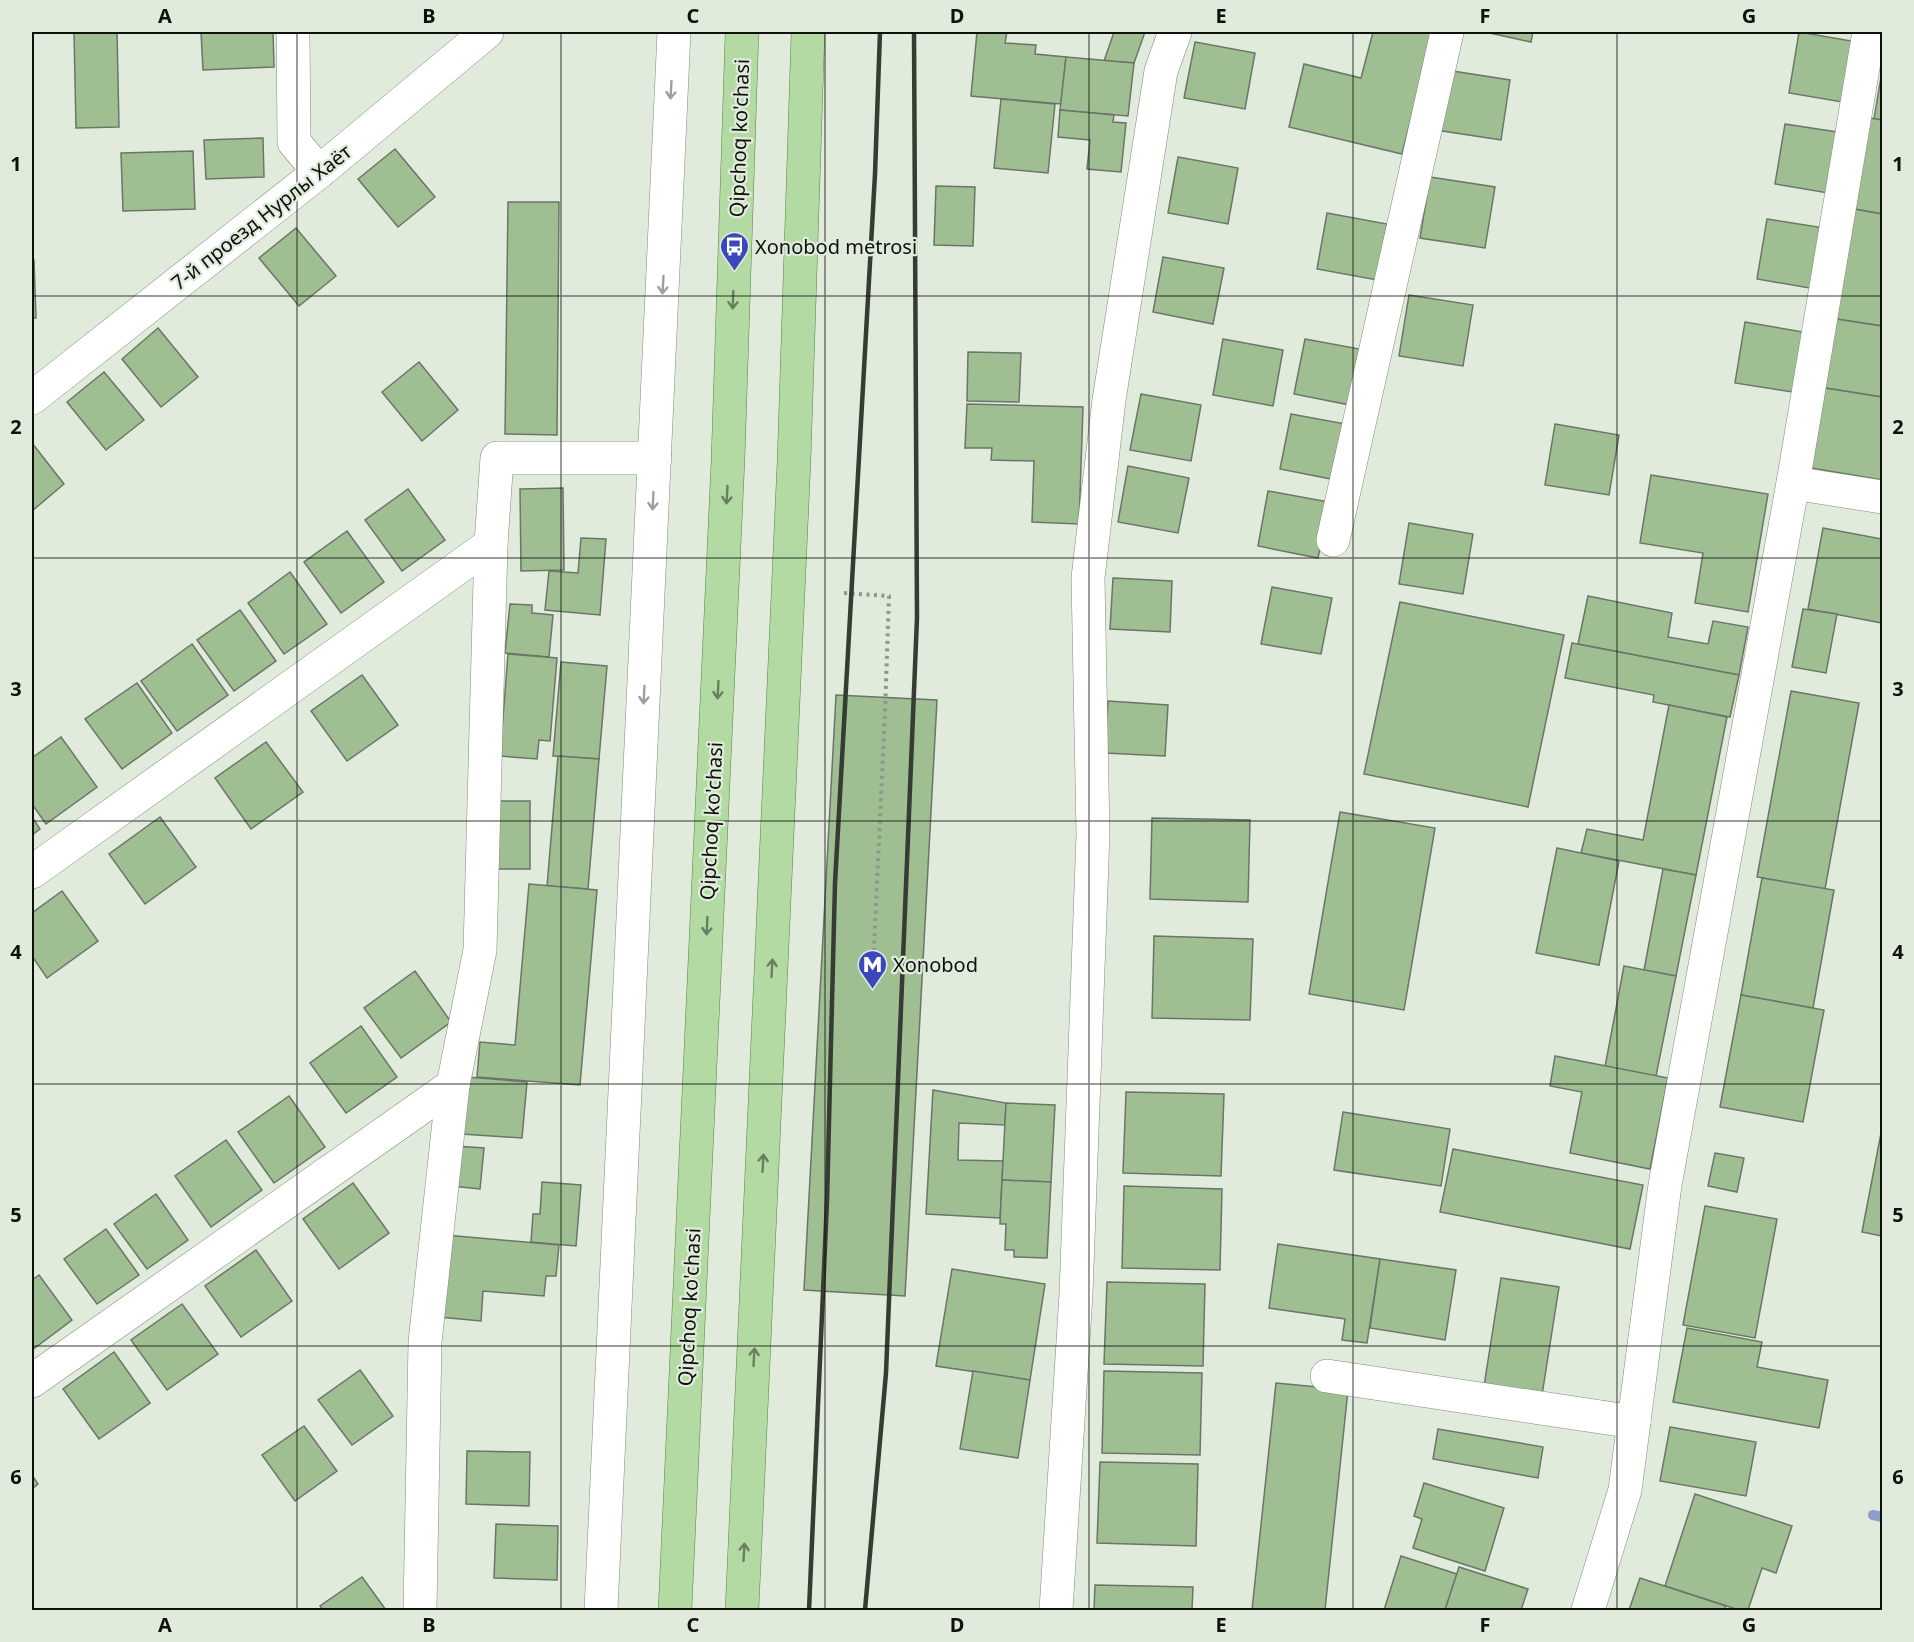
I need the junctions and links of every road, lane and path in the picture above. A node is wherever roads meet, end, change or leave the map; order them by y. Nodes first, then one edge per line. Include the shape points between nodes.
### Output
1 (293, 32) edge
2 (487, 32) edge
3 (674, 32) edge
4 (742, 32) edge
5 (808, 32) edge
6 (1175, 32) edge
7 (1447, 32) edge
8 (1869, 32) edge
9 (319, 172) junction
10 (32, 398) edge
11 (655, 458) junction
12 (1793, 483) junction
13 (1882, 497) edge
14 (1333, 540) dead end
15 (491, 544) junction
16 (844, 594) dead end
17 (32, 872) edge
18 (872, 990) dead end
19 (453, 1085) junction
20 (1327, 1376) dead end
21 (32, 1381) edge
22 (1634, 1422) junction
23 (420, 1611) edge
24 (602, 1611) edge
25 (675, 1611) edge
26 (741, 1611) edge
27 (1056, 1611) edge
28 (1588, 1611) edge

1 - 9 street via 294,142
2 - 9 street, 7-й проезд Нурлы Хаёт
3 -> 11 street
4 -> 25 main road, Qipchoq ko'chasi via 728,460
26 -> 5 main road via 794,461
6 - 27 street via 1161,70 1109,400 1088,578 1093,834 1076,1294
7 - 14 street
8 - 12 street
9 - 10 street, 7-й проезд Нурлы Хаёт
11 - 15 street via 497,458
11 -> 24 street
12 - 13 street
12 - 22 street via 1665,1185
15 - 17 street
15 - 19 street via 480,950
16 - 18 path via 889,596
19 - 21 street
19 - 23 street via 425,1342
20 - 22 street
22 - 28 street via 1625,1490

